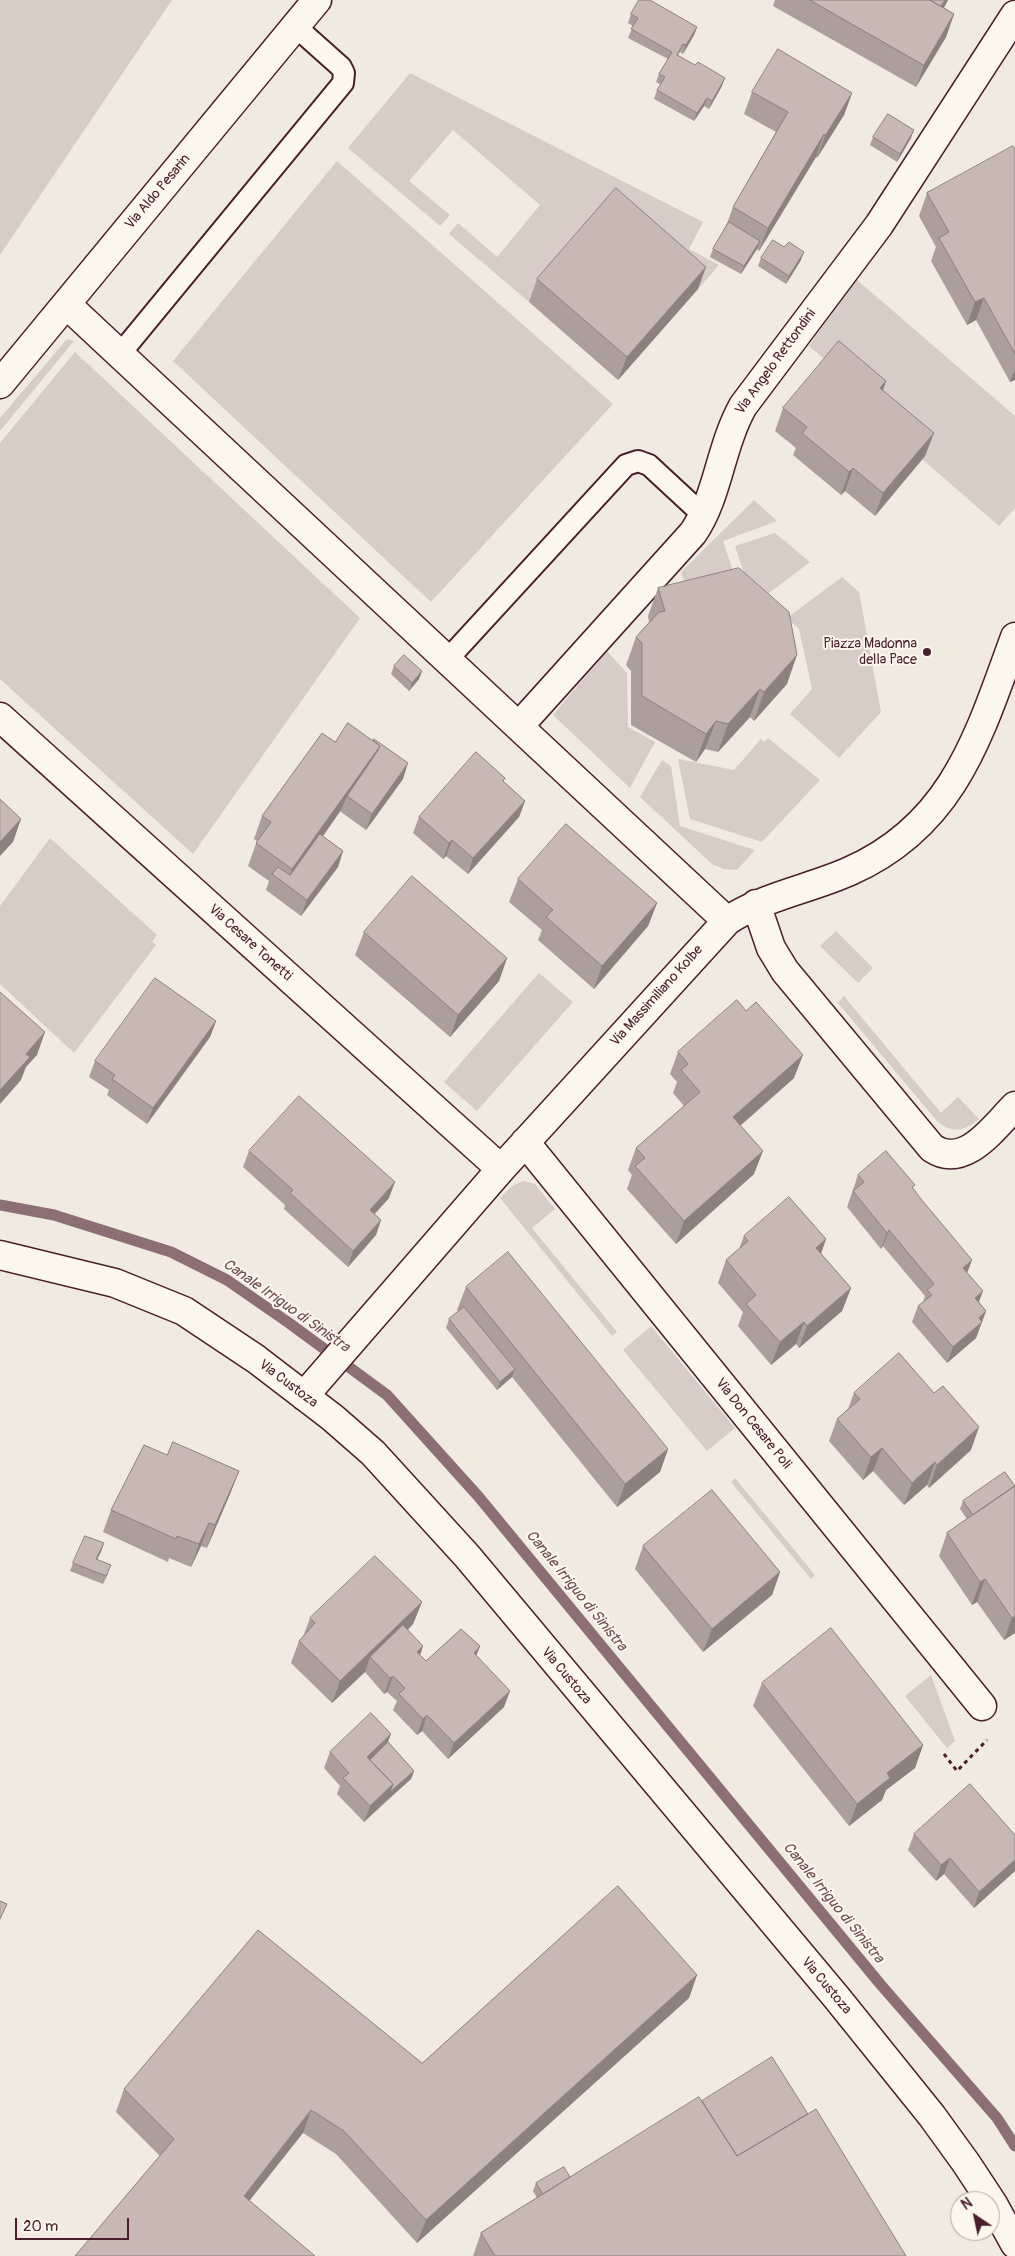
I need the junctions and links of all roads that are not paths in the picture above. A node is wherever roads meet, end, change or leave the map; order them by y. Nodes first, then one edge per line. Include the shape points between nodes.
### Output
1 (317, 0) edge
2 (1015, 15) edge
3 (295, 26) junction
4 (66, 304) junction
5 (120, 354) junction
6 (0, 384) edge
7 (703, 515) junction
8 (1015, 637) edge
9 (448, 660) junction
10 (0, 717) edge
11 (519, 726) junction
12 (756, 904) junction
13 (727, 921) junction
14 (1015, 1106) edge
15 (525, 1142) junction
16 (500, 1170) junction
17 (0, 1255) edge
18 (312, 1387) junction
19 (982, 1706) dead end
20 (1015, 2244) edge

1 - 3 street, Via Aldo Pesarin
2 - 7 street, Via Angelo Rettondini via 879,225 743,406 728,438
3 - 4 street, Via Aldo Pesarin
3 - 5 lane via 341,67 343,84
4 - 5 street
4 - 6 street, Via Aldo Pesarin
5 - 9 street
7 - 9 lane via 648,465 638,460 626,465
7 - 11 street, Via Angelo Rettondini via 693,533
8 - 12 street, Via Massimiliano Kolbe via 968,757 943,797 917,828 887,851 853,870
9 - 11 street
10 - 16 street, Via Cesare Tonetti
11 - 13 street
12 - 13 street, Via Massimiliano Kolbe
12 - 14 street via 772,948 785,971 932,1148 946,1154 964,1152 980,1141
13 - 15 street, Via Massimiliano Kolbe
15 - 16 street, Via Massimiliano Kolbe
15 - 19 street, Via Don Cesare Poli
16 - 18 street, Via Massimiliano Kolbe
17 - 18 street, Via Custoza via 115,1283 184,1311 256,1359
18 - 20 street, Via Custoza via 467,1556 837,1998 926,2108 988,2195

